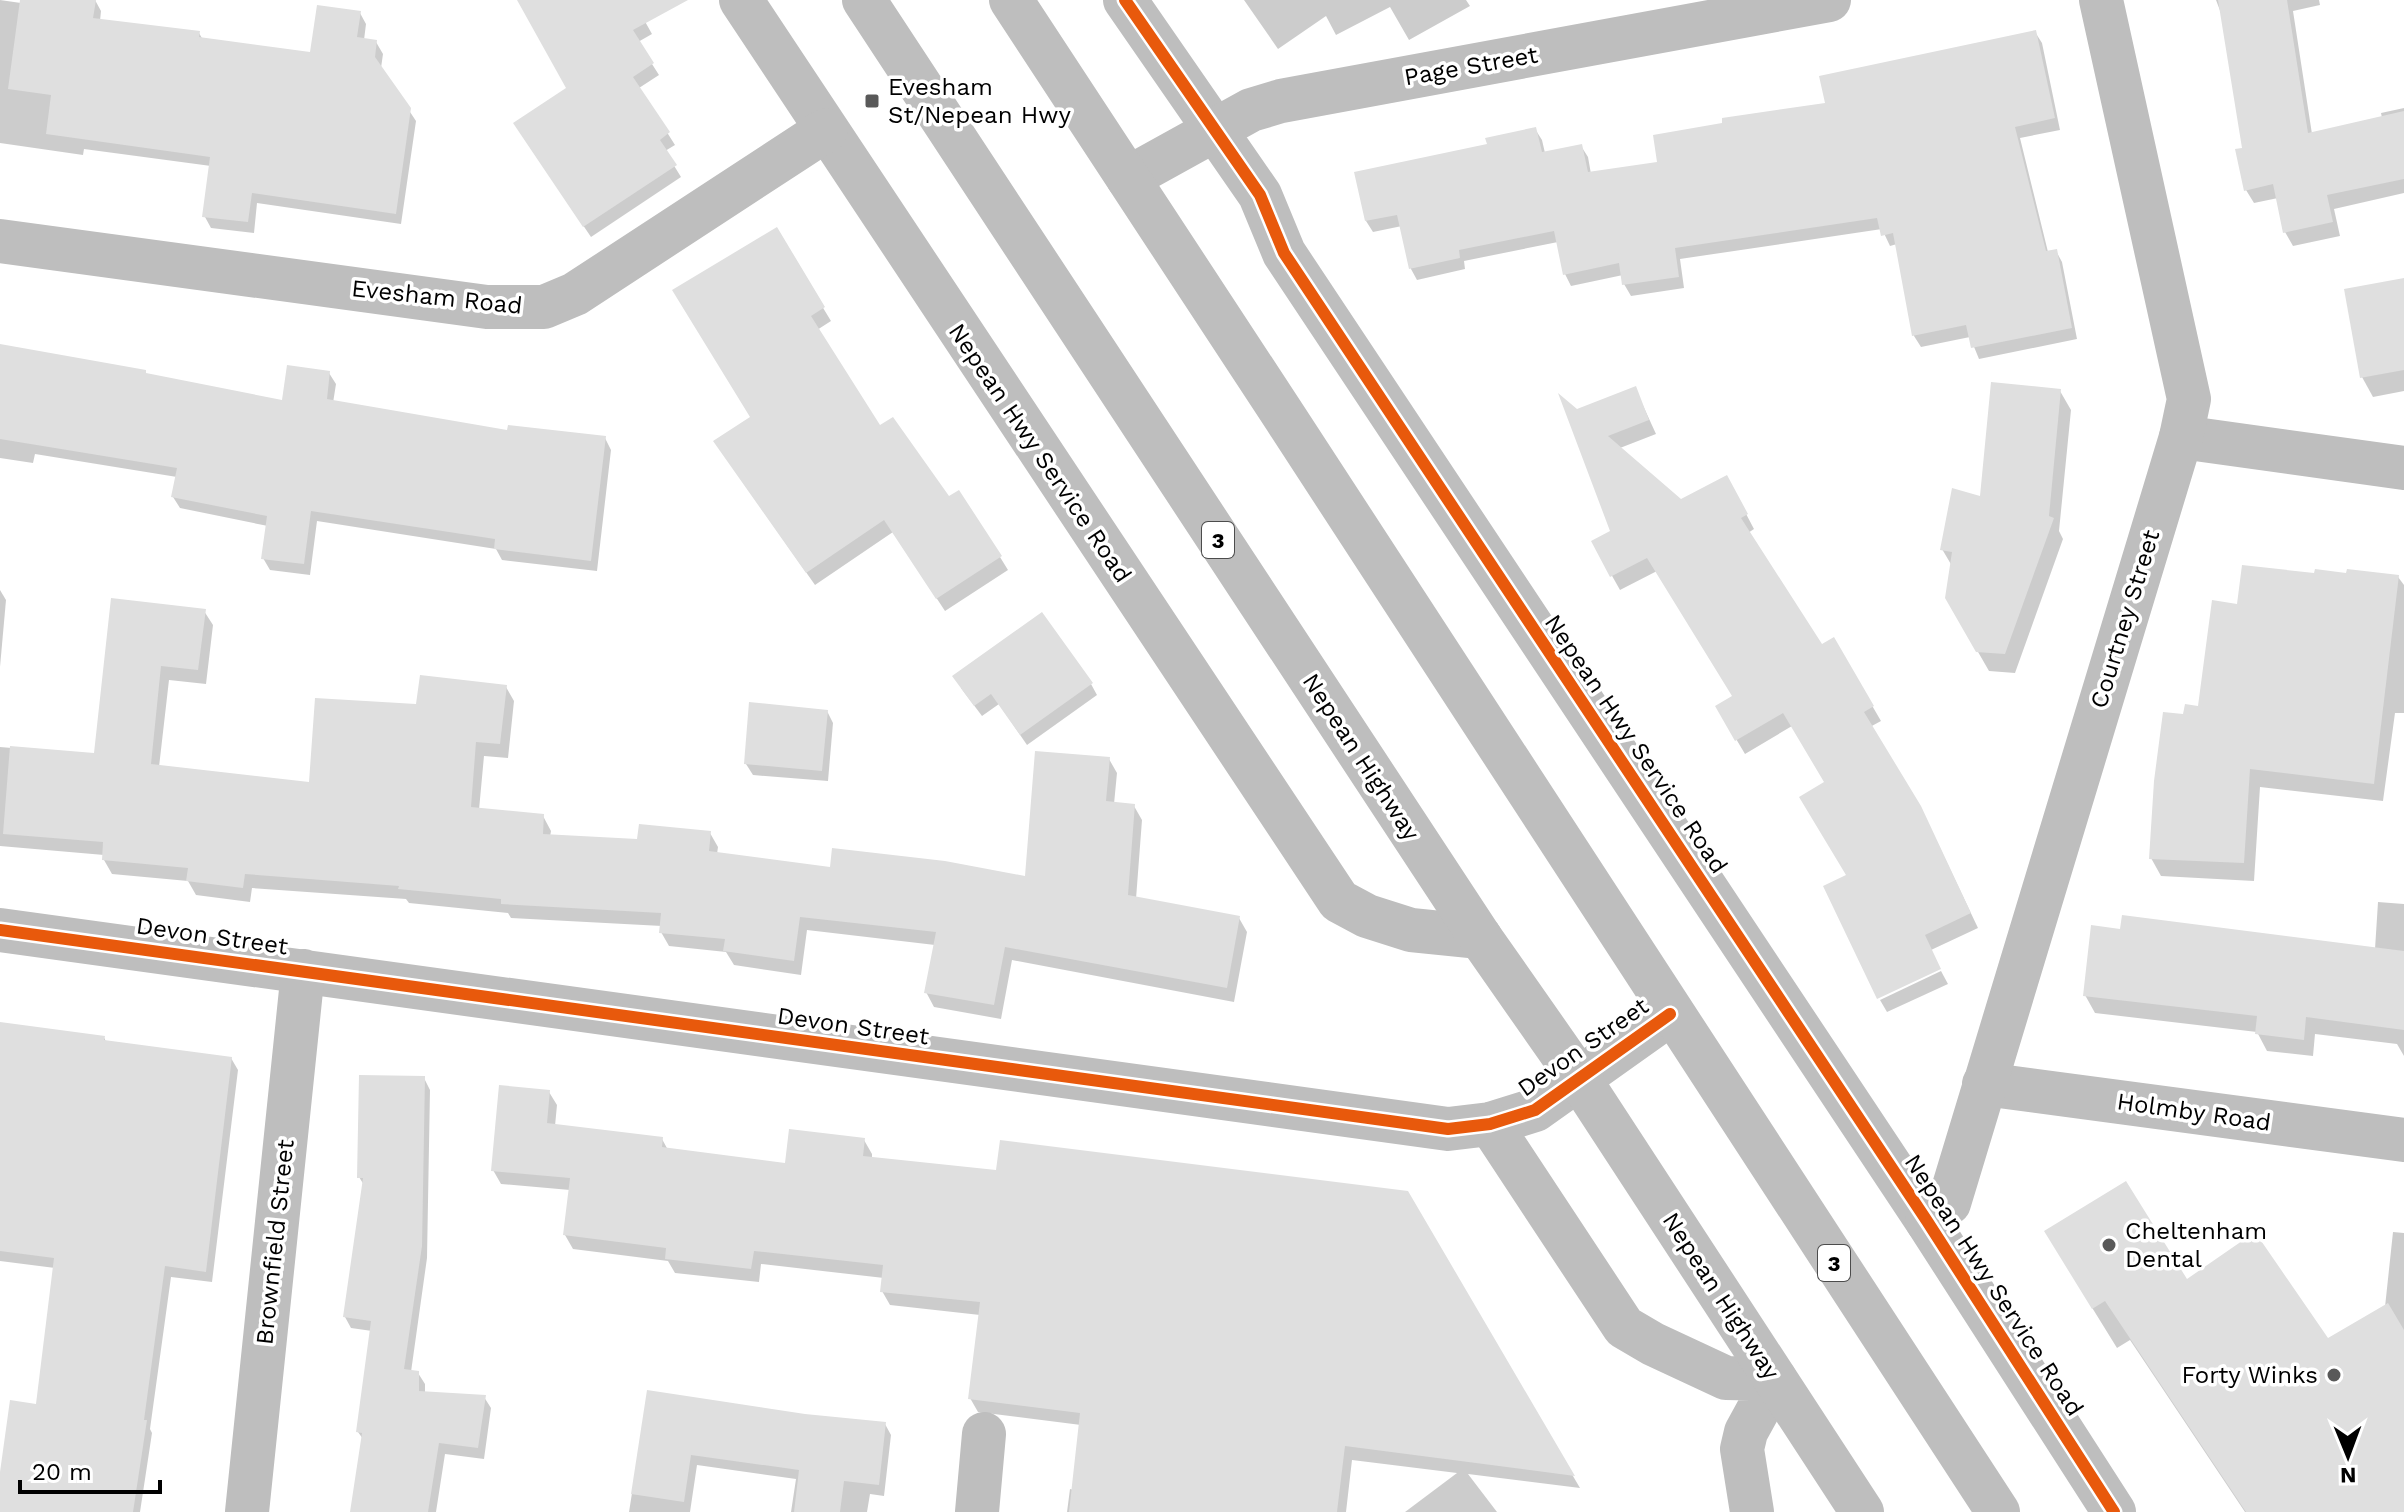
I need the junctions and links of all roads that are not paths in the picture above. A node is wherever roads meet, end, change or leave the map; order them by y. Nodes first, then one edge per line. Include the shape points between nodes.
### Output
1 (741, 0) edge
2 (864, 0) edge
3 (1011, 0) edge
4 (1125, 0) edge
5 (1829, 0) edge
6 (2101, 0) edge
7 (1214, 129) junction
8 (826, 130) junction
9 (1128, 178) junction
10 (0, 241) edge
11 (2181, 437) junction
12 (2404, 468) edge
13 (0, 930) edge
14 (1480, 937) junction
15 (303, 971) junction
16 (1670, 1014) junction
17 (1578, 1077) junction
18 (1984, 1084) junction
19 (1490, 1124) junction
20 (2404, 1140) edge
21 (1927, 1221) junction
22 (1775, 1379) junction
23 (984, 1434) dead end
24 (247, 1512) edge
25 (977, 1512) edge
26 (1752, 1512) edge
27 (1862, 1512) edge
28 (1998, 1512) edge
29 (2114, 1512) edge

1 - 8 main road, Nepean Hwy Service Road
2 - 14 main road, Nepean Highway / 3
3 - 9 main road, 3
4 - 7 main road, Nepean Hwy Service Road
5 - 7 main road, Page Street via 1281,101
6 - 11 main road, Courtney Street via 2185,376 2189,399
7 - 9 main road, Page Street
7 - 21 main road, Nepean Hwy Service Road via 1260,195 1284,253
8 - 10 main road, Evesham Road via 575,294 544,307 487,307
8 - 14 main road, Nepean Hwy Service Road via 1339,901 1411,930
9 - 16 main road, 3
11 - 12 main road
11 - 18 main road, Courtney Street
13 - 15 main road, Devon Street
14 - 17 main road, Nepean Highway / 3
15 - 19 main road, Devon Street via 1397,1123 1448,1129
15 - 24 main road, Brownfield Street
16 - 17 main road, Devon Street
16 - 28 main road, 3
17 - 19 main road, Devon Street via 1535,1110
17 - 22 main road, Nepean Highway / 3
18 - 20 main road, Holmby Road
18 - 21 main road, Courtney Street via 1949,1203
19 - 22 main road via 1624,1327 1726,1378
21 - 29 main road, Nepean Hwy Service Road
22 - 26 main road via 1742,1449
22 - 27 main road, Nepean Highway / 3
23 - 25 main road

